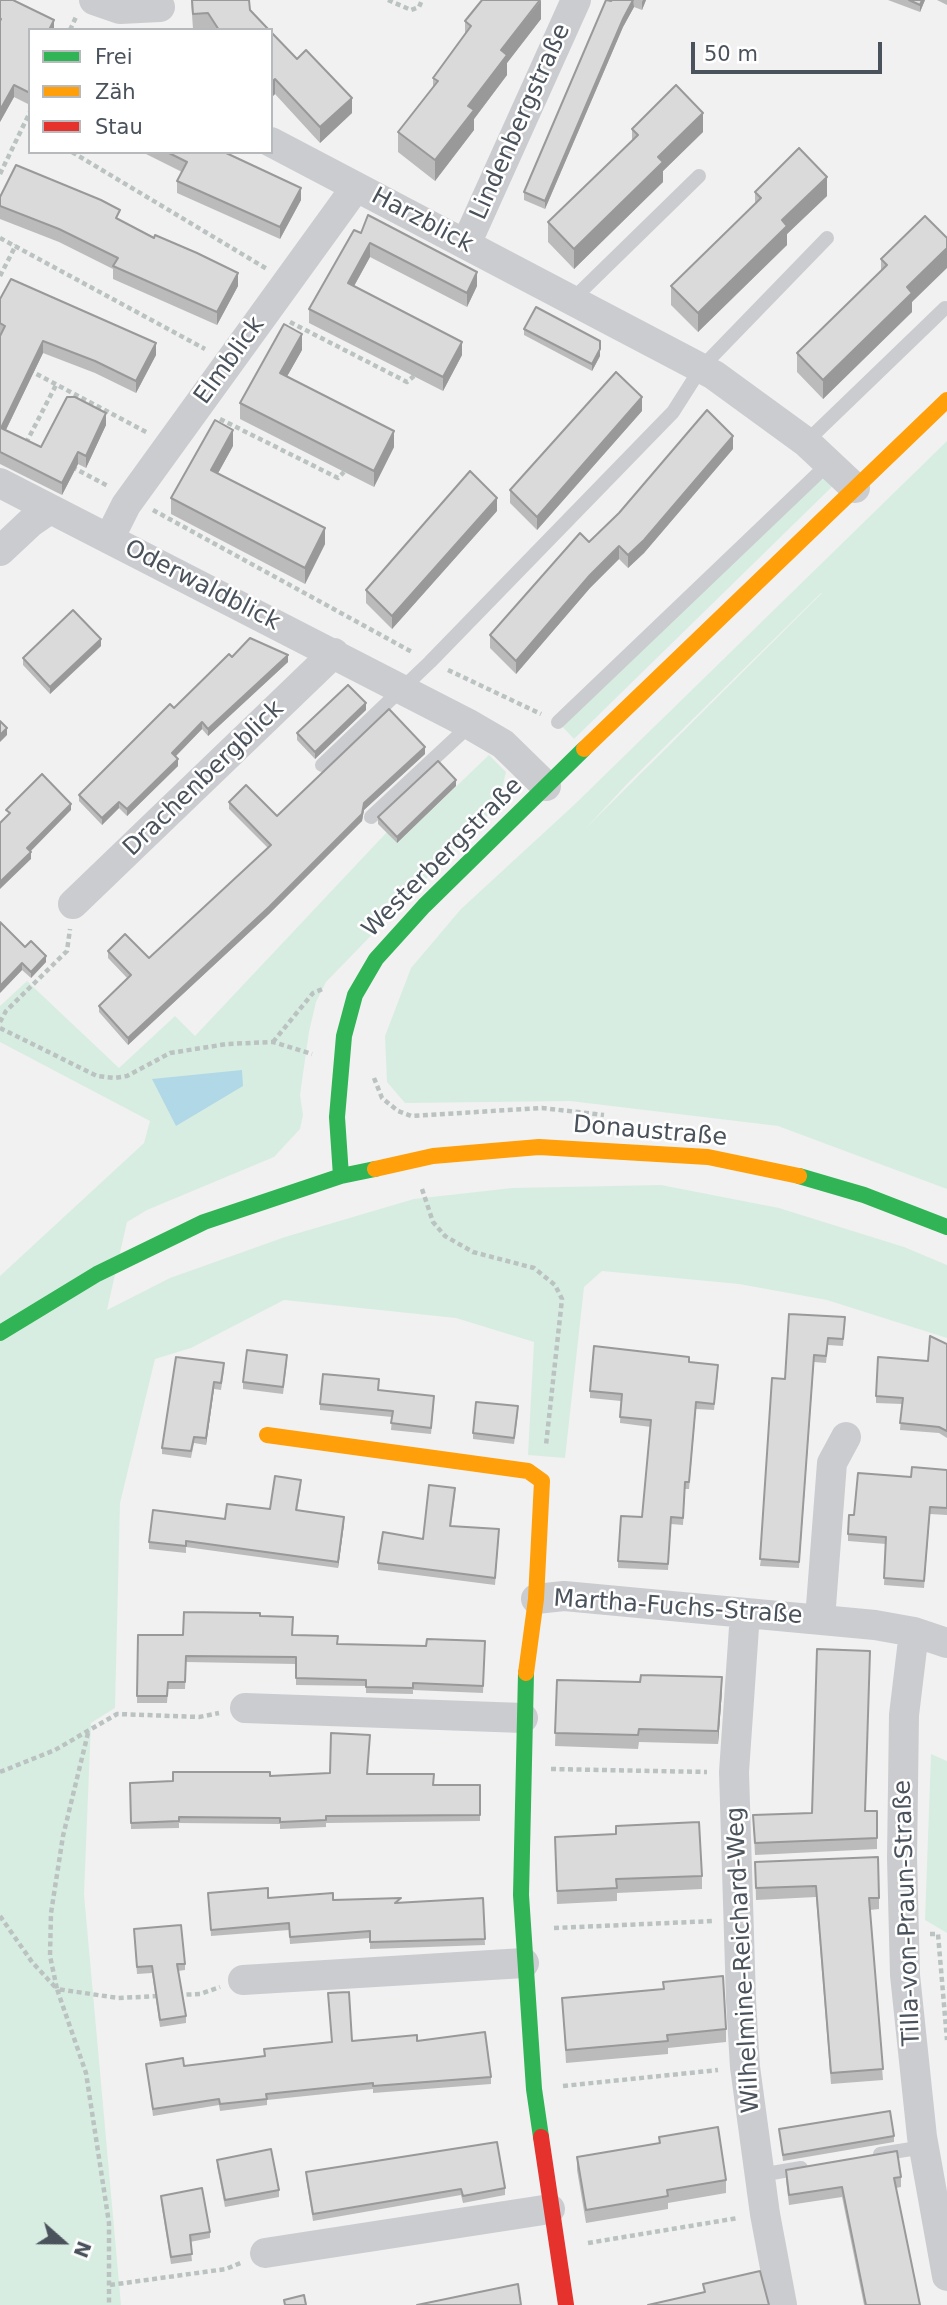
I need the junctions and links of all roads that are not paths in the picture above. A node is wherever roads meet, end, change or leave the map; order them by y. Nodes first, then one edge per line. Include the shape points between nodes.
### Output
1 (94, 0) edge
2 (576, 0) edge
3 (162, 12) edge
4 (273, 143) edge
5 (699, 176) dead end
6 (356, 187) junction
7 (827, 238) dead end
8 (466, 244) junction
9 (572, 300) junction
10 (946, 308) edge
11 (701, 368) junction
12 (947, 400) edge
13 (807, 442) junction
14 (829, 463) junction
15 (0, 483) edge
16 (855, 488) junction
17 (50, 509) junction
18 (109, 538) junction
19 (0, 551) edge
20 (334, 653) junction
21 (402, 689) junction
22 (558, 722) road end
23 (470, 725) junction
24 (322, 765) dead end
25 (546, 786) junction
26 (371, 817) dead end
27 (73, 904) road end
28 (341, 1176) junction
29 (947, 1227) edge
30 (0, 1333) edge
31 (267, 1435) dead end
32 (846, 1437) dead end
33 (536, 1599) junction
34 (745, 1613) junction
35 (820, 1619) junction
36 (914, 1632) junction
37 (947, 1643) edge
38 (245, 1707) road end
39 (523, 1718) junction
40 (524, 1963) junction
41 (243, 1980) road end
42 (923, 2147) junction
43 (869, 2156) edge
44 (815, 2165) edge
45 (760, 2175) junction
46 (550, 2209) junction
47 (265, 2253) road end
48 (947, 2276) edge
49 (566, 2305) edge
50 (782, 2305) edge

1 - 3 street via 120,9
2 - 8 street, Lindenbergstraße
4 - 6 street, Harzblick
5 - 9 lane
6 - 8 street, Harzblick
6 - 18 street, Elmblick via 131,498
7 - 11 lane
8 - 9 street, Harzblick
9 - 11 street, Harzblick
10 - 13 lane
11 - 13 street, Harzblick
11 - 21 lane via 673,412
12 - 16 street, Westerbergstraße
13 - 14 street, Harzblick
14 - 16 street, Harzblick
14 - 22 lane
15 - 17 street, Oderwaldblick
16 - 25 street, Westerbergstraße
17 - 18 street, Oderwaldblick
17 - 19 street
18 - 20 street, Oderwaldblick
20 - 21 street, Oderwaldblick
20 - 27 street, Drachenbergblick
21 - 23 street, Oderwaldblick
21 - 24 lane
23 - 25 street, Oderwaldblick via 503,744
23 - 26 lane
25 - 28 street, Westerbergstraße via 376,959 350,1009 341,1063 337,1117
28 - 29 street, Donaustraße via 418,1158 539,1147 650,1151 708,1157 802,1177
28 - 30 street via 171,1236
31 - 33 street via 528,1471 542,1481
32 - 35 street, Martha-Fuchs-Straße via 832,1464
33 - 34 street, Martha-Fuchs-Straße via 564,1597
33 - 39 street via 528,1639
34 - 35 street, Martha-Fuchs-Straße
34 - 45 street, Wilhelmine-Reichard-Weg via 734,1772 744,1864 738,1920 745,2067
35 - 36 street, Martha-Fuchs-Straße
36 - 37 street, Martha-Fuchs-Straße
36 - 42 street, Tilla-von-Praun-Straße via 895,1859
38 - 39 street
39 - 40 street
40 - 41 street
40 - 46 street
42 - 43 lane
42 - 48 street, Tilla-von-Praun-Straße
44 - 45 lane
45 - 50 street, Wilhelmine-Reichard-Weg
46 - 47 street
46 - 49 street

